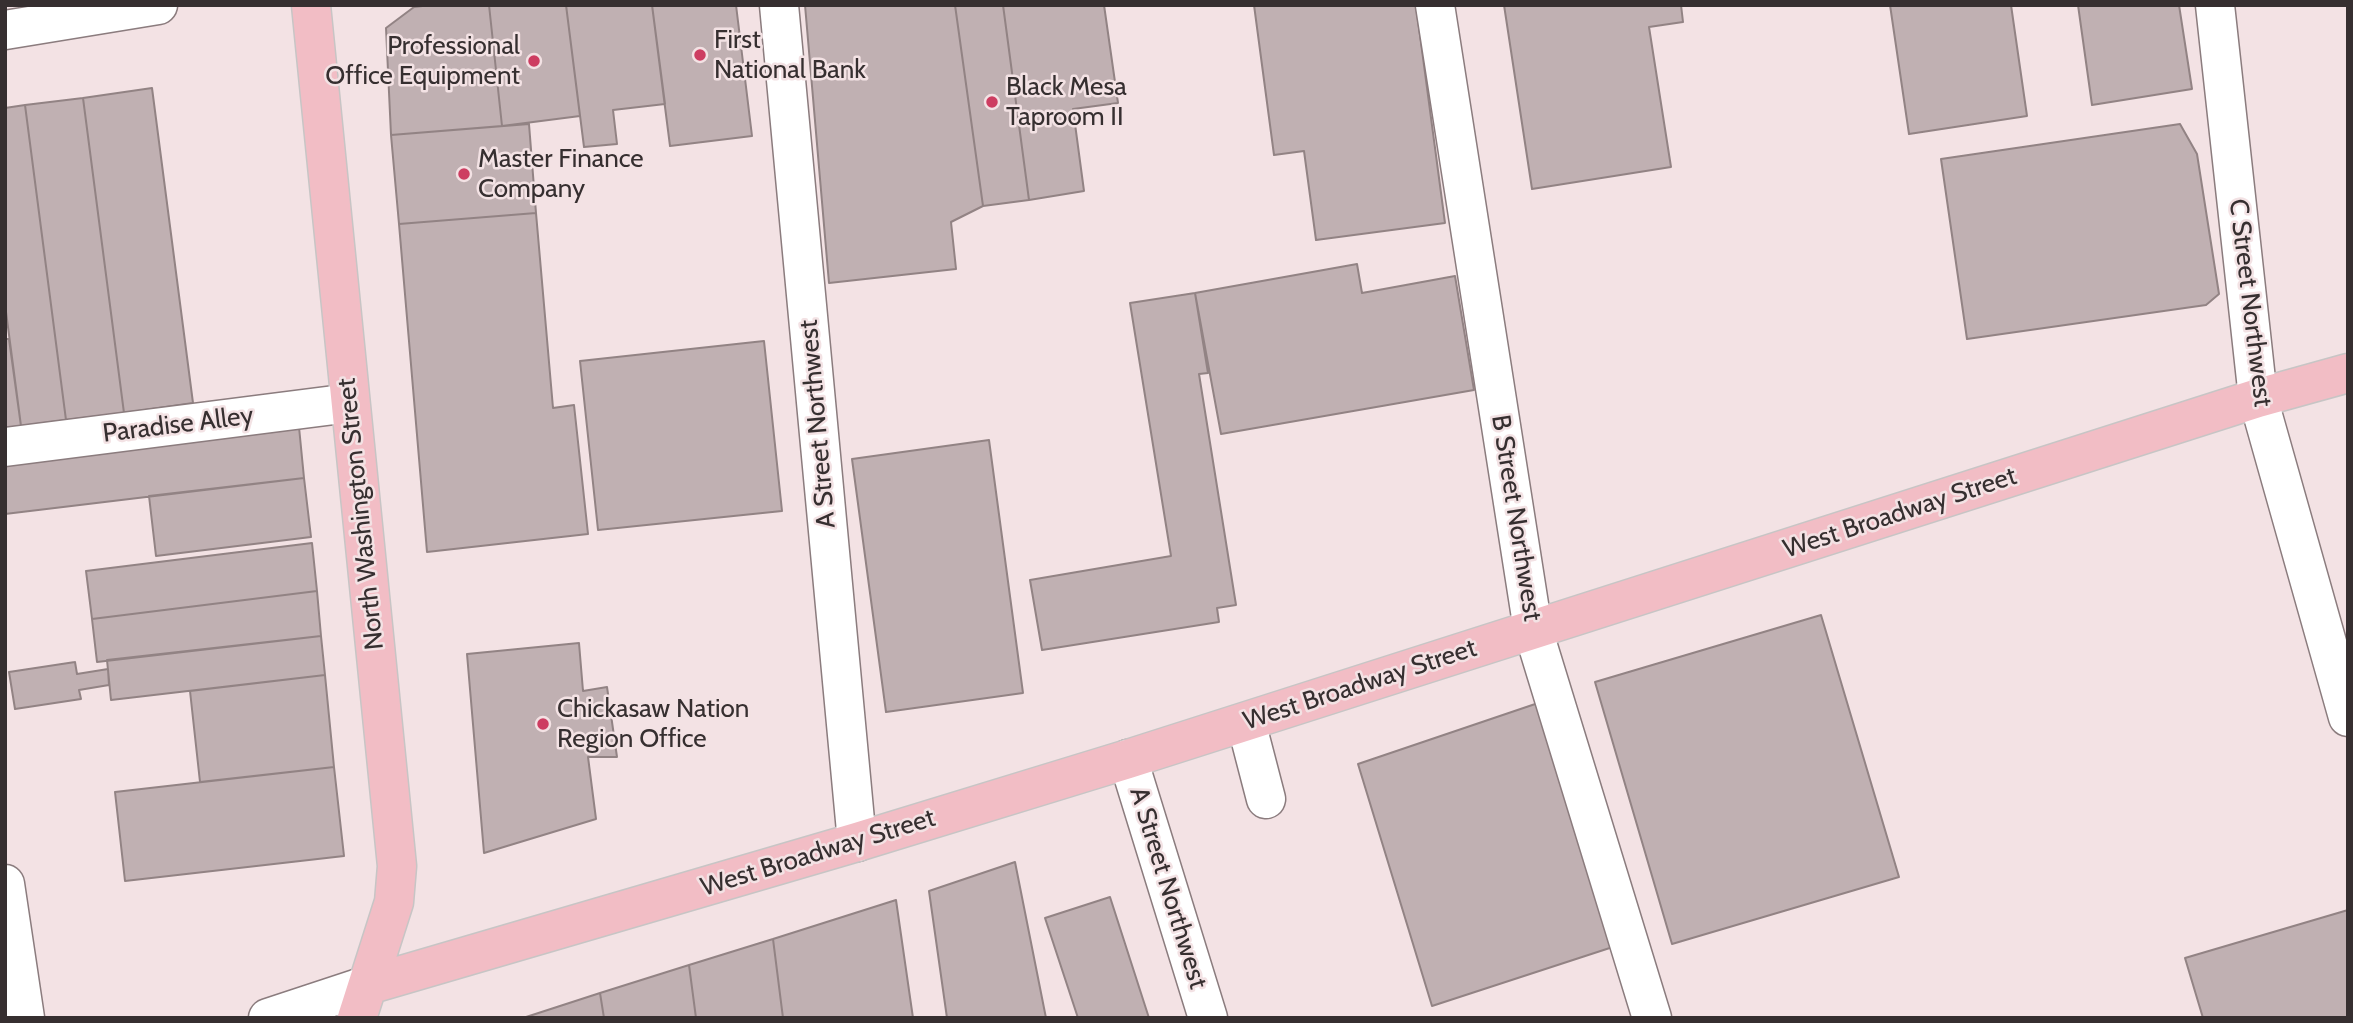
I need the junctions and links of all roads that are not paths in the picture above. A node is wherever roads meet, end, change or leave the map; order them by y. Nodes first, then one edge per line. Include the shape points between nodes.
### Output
1 (158, 5) edge
2 (310, 5) edge
3 (779, 5) edge
4 (1434, 5) edge
5 (2215, 5) edge
6 (5, 30) edge
7 (2348, 373) edge
8 (2258, 398) junction
9 (350, 403) junction
10 (5, 447) edge
11 (1533, 630) junction
12 (2348, 717) edge
13 (1246, 722) junction
14 (1128, 759) junction
15 (1266, 799) dead end
16 (857, 842) junction
17 (5, 884) edge
18 (363, 1002) edge
19 (25, 1018) edge
20 (268, 1018) edge
21 (1208, 1018) edge
22 (1652, 1018) edge

1 - 6 street
2 - 9 main road, North Washington Street
3 - 16 street, A Street Northwest
4 - 11 street, B Street Northwest
5 - 8 street, C Street Northwest
7 - 8 main road, West Broadway Street
8 - 11 main road, West Broadway Street
8 - 12 street, C Street Northwest
9 - 10 street, Paradise Alley
9 - 18 main road, North Washington Street via 397,866 394,902
11 - 13 main road, West Broadway Street
11 - 22 street, B Street Northwest
13 - 14 main road, West Broadway Street
13 - 15 street
14 - 16 main road, West Broadway Street
14 - 21 street, A Street Northwest
16 - 18 main road, West Broadway Street
17 - 19 street
18 - 20 street

